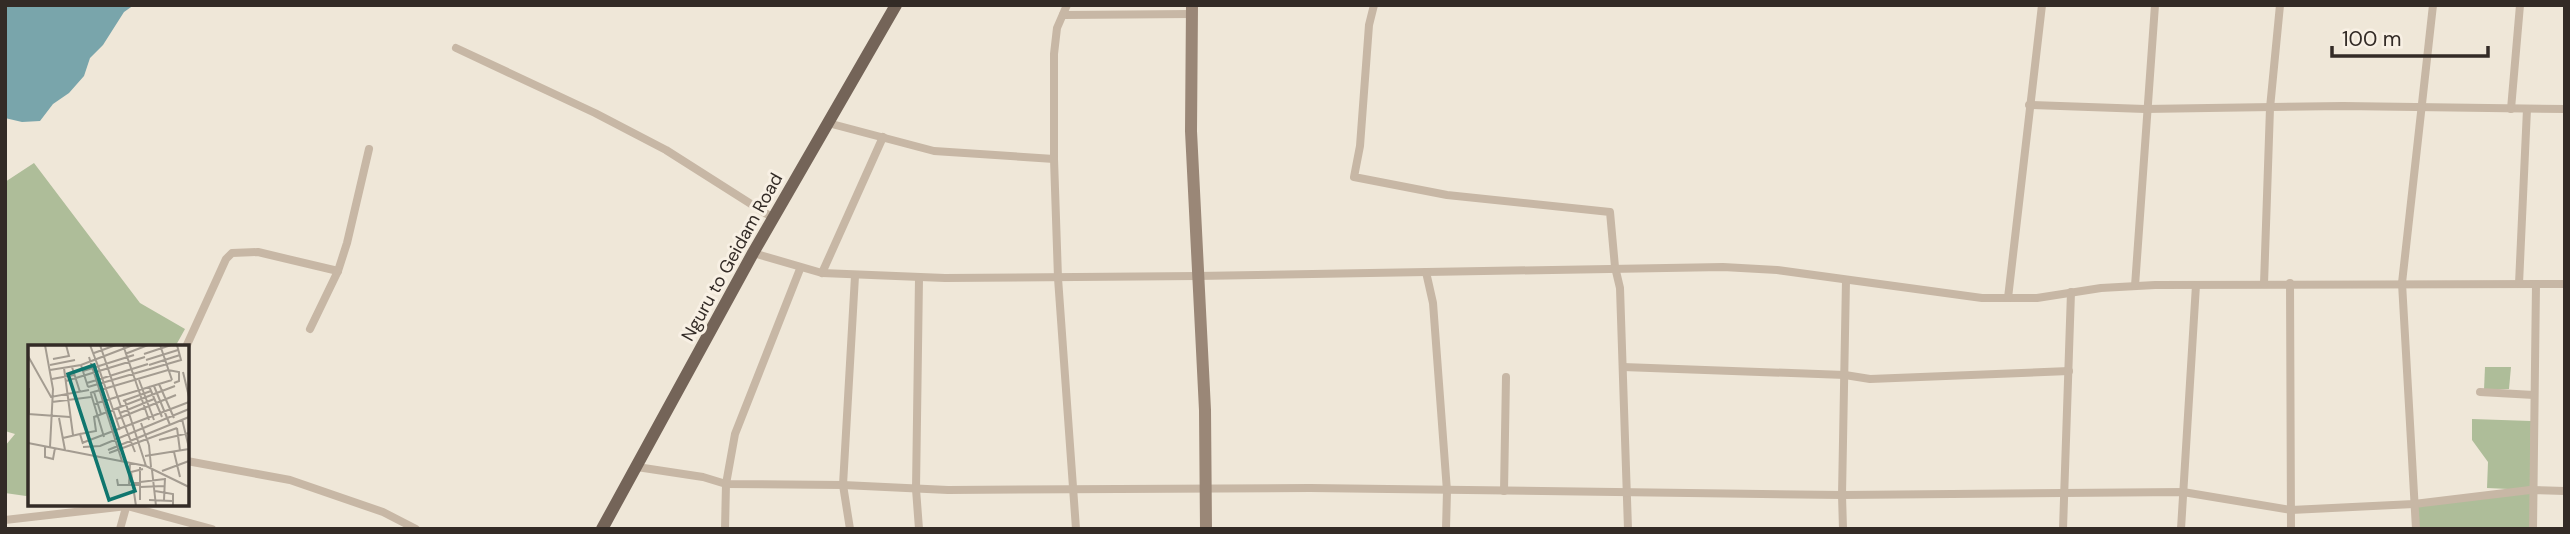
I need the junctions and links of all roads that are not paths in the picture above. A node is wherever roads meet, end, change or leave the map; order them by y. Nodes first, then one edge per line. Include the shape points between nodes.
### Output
1 (896, 5) edge
2 (1067, 5) edge
3 (1374, 5) edge
4 (2042, 5) edge
5 (2155, 5) edge
6 (2280, 5) edge
7 (2432, 5) edge
8 (2520, 5) edge
9 (1191, 10) edge
10 (1063, 15) junction
11 (456, 48) dead end
12 (2029, 105) junction
13 (2420, 107) junction
14 (2270, 108) junction
15 (2146, 109) junction
16 (2511, 109) junction
17 (2527, 109) junction
18 (2565, 109) edge
19 (828, 123) junction
20 (883, 137) junction
21 (369, 149) dead end
22 (1054, 159) junction
23 (773, 218) junction
24 (752, 253) junction
25 (1615, 267) junction
26 (800, 269) junction
27 (338, 271) junction
28 (1426, 272) junction
29 (822, 273) junction
30 (855, 276) junction
31 (1197, 276) junction
32 (919, 278) junction
33 (1058, 278) junction
34 (1846, 280) junction
35 (2290, 283) junction
36 (2402, 283) junction
37 (2263, 284) junction
38 (2519, 284) junction
39 (2536, 284) junction
40 (2565, 284) edge
41 (2196, 285) junction
42 (2135, 286) junction
43 (2071, 292) junction
44 (2008, 298) junction
45 (310, 329) dead end
46 (187, 345) edge
47 (1623, 367) junction
48 (2069, 371) junction
49 (1845, 374) junction
50 (1506, 377) dead end
51 (2480, 392) dead end
52 (2534, 395) junction
53 (189, 461) edge
54 (637, 467) junction
55 (726, 484) junction
56 (843, 485) junction
57 (916, 489) junction
58 (1206, 489) junction
59 (2532, 490) junction
60 (1075, 491) junction
61 (1447, 491) junction
62 (1504, 491) junction
63 (2565, 491) edge
64 (1627, 492) junction
65 (2183, 492) junction
66 (1842, 495) junction
67 (2065, 495) junction
68 (2414, 503) junction
69 (119, 506) edge
70 (127, 506) edge
71 (130, 506) edge
72 (2291, 510) junction
73 (5, 520) edge
74 (182, 525) edge
75 (120, 529) edge
76 (212, 529) edge
77 (416, 529) edge
78 (602, 529) edge
79 (725, 529) edge
80 (850, 529) edge
81 (919, 529) edge
82 (1076, 529) edge
83 (1206, 529) edge
84 (1447, 529) edge
85 (1628, 529) edge
86 (1843, 529) edge
87 (2063, 529) edge
88 (2181, 529) edge
89 (2291, 529) edge
90 (2416, 529) edge
91 (2533, 529) edge

1 - 19 main road, Nguru to Geidam Road
2 - 10 street
3 - 25 street via 1354,177 1447,195 1609,212
4 - 12 street
5 - 15 street
6 - 14 street
7 - 13 street
8 - 16 street
9 - 10 street
9 - 31 street
10 - 22 street via 1054,54
11 - 23 street via 666,150
12 - 15 street
12 - 44 street
13 - 14 street
13 - 16 street
13 - 36 street
14 - 15 street
14 - 37 street
15 - 42 street
16 - 17 street
17 - 18 street
17 - 38 street
19 - 20 street
19 - 23 main road, Nguru to Geidam Road
20 - 22 street via 934,151
20 - 29 street
21 - 27 street
22 - 33 street
23 - 24 main road, Nguru to Geidam Road
24 - 26 street
24 - 54 main road, Nguru to Geidam Road
25 - 28 street
25 - 34 street via 1777,270
25 - 47 street
26 - 29 street
26 - 55 street via 735,434
27 - 45 street
27 - 46 street via 258,252 232,253
28 - 31 street
28 - 61 street via 1433,303
29 - 30 street
30 - 32 street
30 - 56 street
31 - 33 street
31 - 58 street
32 - 33 street
32 - 57 street
33 - 60 street
34 - 44 street
34 - 49 street
35 - 36 street
35 - 37 street
35 - 72 street
36 - 38 street
36 - 68 street
37 - 41 street
38 - 39 street
39 - 40 street
39 - 52 street
41 - 42 street
41 - 65 street
42 - 43 street
43 - 44 street
43 - 48 street
47 - 49 street
47 - 64 street
48 - 49 street via 1870,379
48 - 67 street
49 - 66 street
50 - 62 street
51 - 52 street
52 - 59 street
53 - 77 street via 290,480 383,512
54 - 55 street
54 - 78 main road, Nguru to Geidam Road
55 - 56 street
55 - 79 street
56 - 57 street
56 - 80 street
57 - 60 street
57 - 81 street
58 - 60 street
58 - 61 street
58 - 83 street
59 - 63 street
59 - 68 street
59 - 91 street
60 - 82 street
61 - 62 street
61 - 84 street
62 - 64 street
64 - 66 street
64 - 85 street
65 - 67 street
65 - 72 street
65 - 88 street
66 - 67 street
66 - 86 street
67 - 87 street
68 - 72 street
68 - 90 street
69 - 73 street
70 - 75 street
71 - 74 street
72 - 89 street
74 - 76 street

